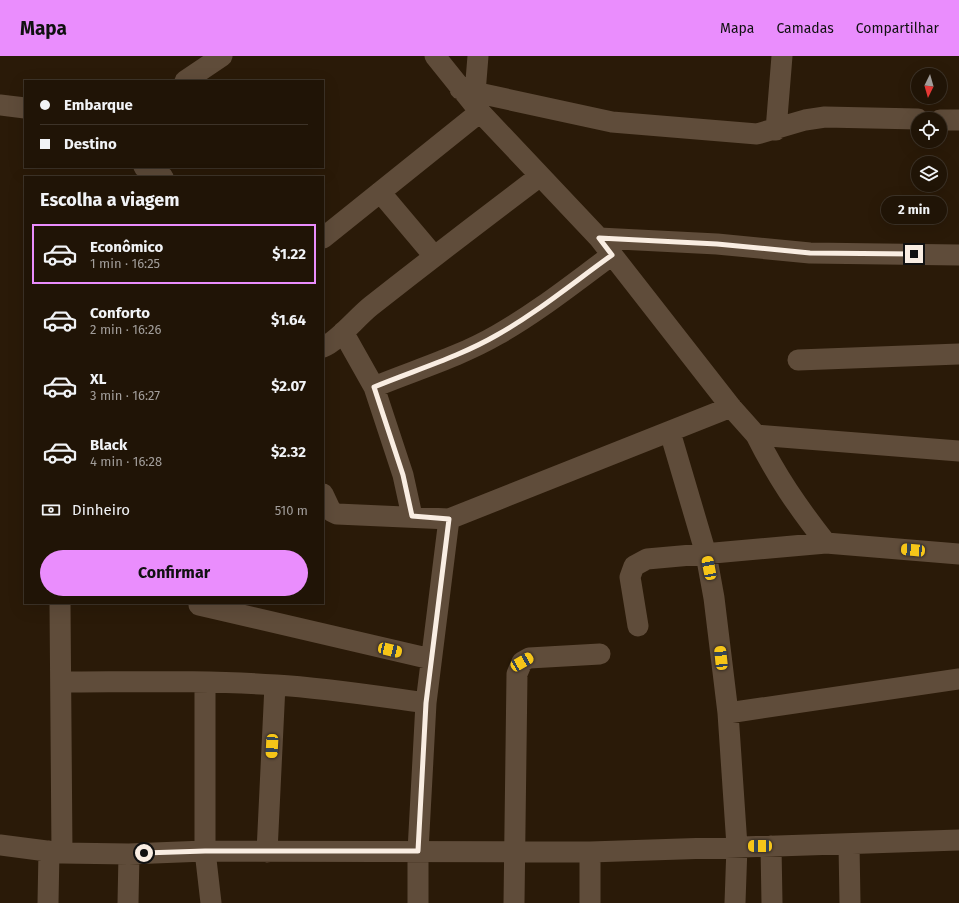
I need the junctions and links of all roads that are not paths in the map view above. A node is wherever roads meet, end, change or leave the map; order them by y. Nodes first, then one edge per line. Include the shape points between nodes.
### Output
1 (192, 56) edge
2 (222, 56) edge
3 (435, 56) edge
4 (478, 56) edge
5 (782, 56) edge
6 (184, 80) edge
7 (186, 80) edge
8 (472, 98) junction
9 (0, 105) edge
10 (24, 108) edge
11 (911, 119) edge
12 (947, 120) edge
13 (959, 120) edge
14 (776, 130) junction
15 (146, 168) edge
16 (161, 176) edge
17 (540, 176) junction
18 (380, 192) junction
19 (324, 237) edge
20 (599, 238) junction
21 (959, 254) edge
22 (612, 255) junction
23 (434, 256) junction
24 (343, 332) junction
25 (324, 347) edge
26 (959, 354) edge
27 (798, 360) dead end
28 (374, 387) junction
29 (731, 407) junction
30 (670, 432) junction
31 (756, 435) junction
32 (959, 451) edge
33 (324, 496) edge
34 (412, 516) junction
35 (449, 519) junction
36 (826, 543) junction
37 (706, 554) junction
38 (959, 554) edge
39 (60, 604) edge
40 (199, 605) dead end
41 (638, 626) dead end
42 (600, 654) dead end
43 (431, 659) junction
44 (959, 679) edge
45 (61, 682) junction
46 (204, 682) junction
47 (274, 685) junction
48 (426, 703) junction
49 (728, 713) junction
50 (959, 840) edge
51 (849, 844) junction
52 (0, 845) edge
53 (737, 846) junction
54 (771, 846) junction
55 (205, 851) junction
56 (418, 851) junction
57 (56, 852) junction
58 (267, 852) junction
59 (516, 852) junction
60 (590, 852) junction
61 (129, 854) junction
62 (48, 903) edge
63 (128, 903) edge
64 (211, 903) edge
65 (418, 903) edge
66 (514, 903) edge
67 (590, 903) edge
68 (735, 903) edge
69 (772, 903) edge
70 (850, 903) edge

1 - 6 street
2 - 7 street
3 - 8 street
4 - 8 street
5 - 14 street
8 - 14 street via 641,126 757,134
8 - 17 street
8 - 18 street
9 - 10 street
11 - 14 street via 825,117 805,120
12 - 13 street
15 - 16 street
17 - 20 street
17 - 23 street
18 - 19 street
18 - 23 street
20 - 21 street via 717,244 810,253
20 - 22 street
22 - 28 street via 531,314 497,335
22 - 29 street
23 - 24 street
24 - 25 street via 331,344
24 - 28 street
26 - 27 street
28 - 34 street via 403,475
29 - 30 street
29 - 31 street
30 - 35 street
30 - 37 street
31 - 32 street
31 - 36 street via 773,470
33 - 34 street via 331,511 337,514
34 - 35 street
35 - 43 street
36 - 37 street
36 - 38 street
37 - 41 street via 647,559 634,566 630,577
37 - 49 street
39 - 45 street
40 - 43 street
42 - 59 street via 529,658 522,662 517,674
43 - 48 street
44 - 49 street
45 - 46 street
45 - 57 street
46 - 47 street
46 - 55 street
47 - 48 street via 336,690
47 - 58 street
48 - 56 street
49 - 53 street
50 - 51 street
51 - 54 street
51 - 70 street
52 - 57 street
53 - 54 street
53 - 60 street
53 - 68 street
54 - 69 street
55 - 58 street
55 - 61 street
55 - 64 street
56 - 58 street
56 - 59 street
56 - 65 street
57 - 61 street
57 - 62 street
59 - 60 street
59 - 66 street
60 - 67 street
61 - 63 street

